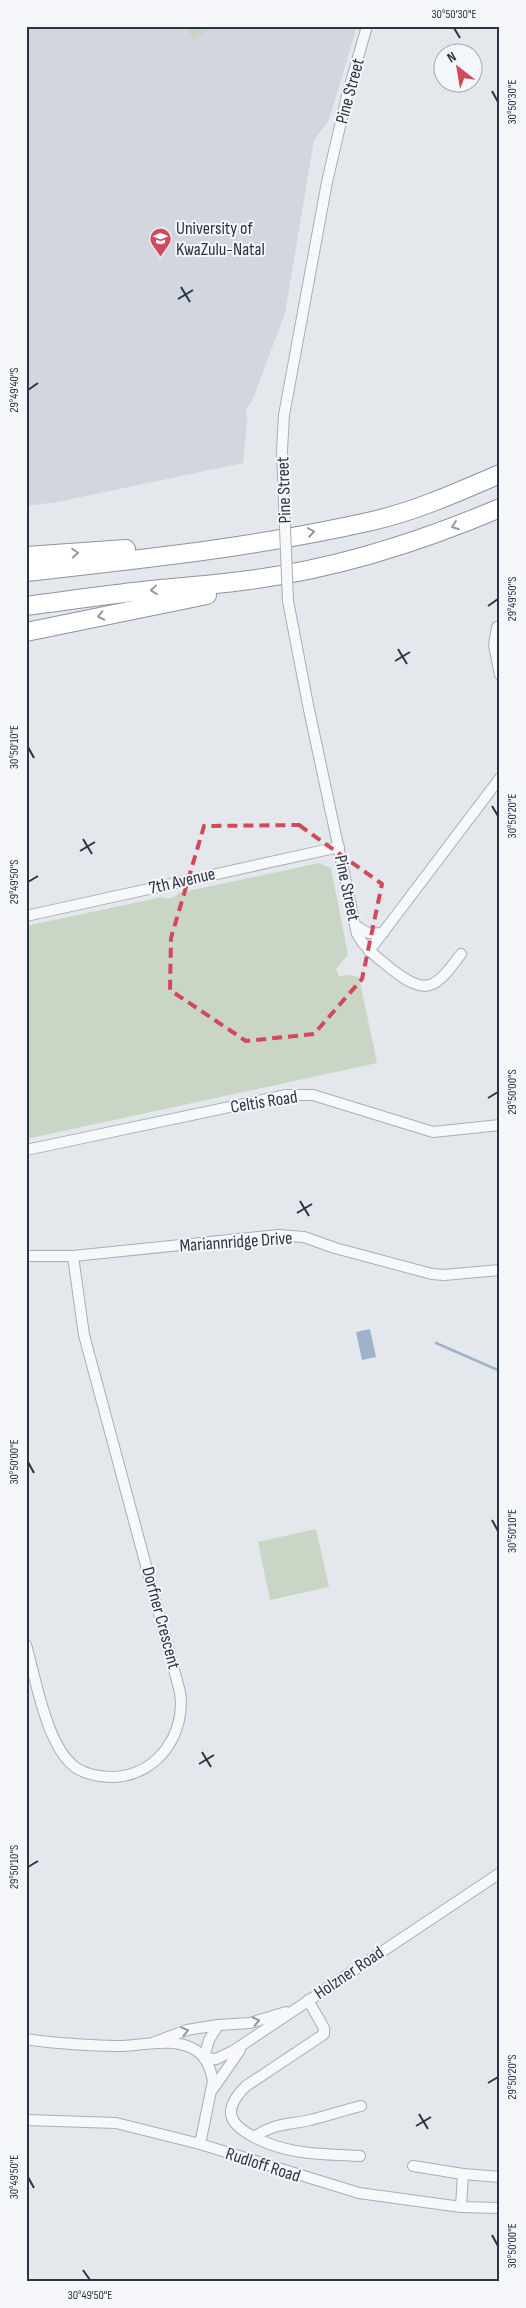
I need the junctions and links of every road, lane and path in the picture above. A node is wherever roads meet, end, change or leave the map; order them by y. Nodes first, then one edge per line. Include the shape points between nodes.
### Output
1 (367, 26) edge
2 (500, 474) edge
3 (500, 508) edge
4 (246, 544) junction
5 (26, 556) edge
6 (26, 572) edge
7 (250, 580) junction
8 (26, 606) edge
9 (498, 627) dead end
10 (26, 632) edge
11 (500, 675) edge
12 (500, 778) edge
13 (339, 847) junction
14 (26, 916) edge
15 (355, 925) junction
16 (384, 932) junction
17 (369, 951) junction
18 (462, 954) dead end
19 (500, 1125) edge
20 (26, 1150) edge
21 (26, 1256) edge
22 (73, 1256) junction
23 (500, 1270) edge
24 (26, 1645) edge
25 (500, 1873) edge
26 (308, 2000) junction
27 (293, 2011) junction
28 (218, 2024) junction
29 (26, 2039) edge
30 (250, 2040) junction
31 (154, 2043) junction
32 (204, 2058) junction
33 (211, 2092) junction
34 (361, 2106) dead end
35 (26, 2120) edge
36 (254, 2137) junction
37 (200, 2144) junction
38 (360, 2156) dead end
39 (412, 2166) dead end
40 (463, 2174) junction
41 (500, 2177) edge
42 (461, 2208) junction
43 (500, 2208) edge

1 - 13 street, Pine Street, bridge via 327,182 284,416 282,450 288,601
4 -> 2 highway via 373,521 456,493
3 -> 7 highway via 386,550
5 -> 4 highway via 230,538
4 - 6 highway
7 -> 8 highway
7 -> 10 highway via 216,593
9 - 11 street via 494,645
12 - 16 street
13 - 14 street, 7th Avenue
13 - 15 street, Pine Street
15 - 16 street via 373,934
15 - 17 street, Pine Street
16 - 17 street
17 - 18 street via 403,978 420,986 445,976
19 - 20 street, Celtis Road via 433,1132 313,1095 286,1095
21 - 22 street, Mariannridge Drive
22 - 23 street, Mariannridge Drive via 279,1235 304,1237 432,1274
22 - 24 street, Dorfner Crescent via 84,1335 180,1692 179,1725 172,1741 161,1755 139,1772 107,1777 92,1775 75,1767 62,1752 48,1723
25 - 26 street, Holzner Road
26 - 27 street, Holzner Road
26 - 36 street via 324,2028 324,2034 246,2086 232,2104 233,2122 238,2129
28 -> 27 street, Holzner Road via 250,2022
27 - 30 street
31 -> 28 street, Holzner Road via 172,2034
28 - 32 street
29 - 31 street via 59,2045
30 - 32 street via 216,2059
30 - 33 street via 236,2054
31 - 32 street via 189,2047
32 - 33 street via 211,2072
33 - 37 street
34 - 36 street via 277,2125
35 - 37 street, Rudloff Road via 116,2123
36 - 38 street via 285,2150
37 - 42 street, Rudloff Road via 359,2193
39 - 40 street
40 - 41 street
40 - 42 street
42 - 43 street, Rudloff Road

